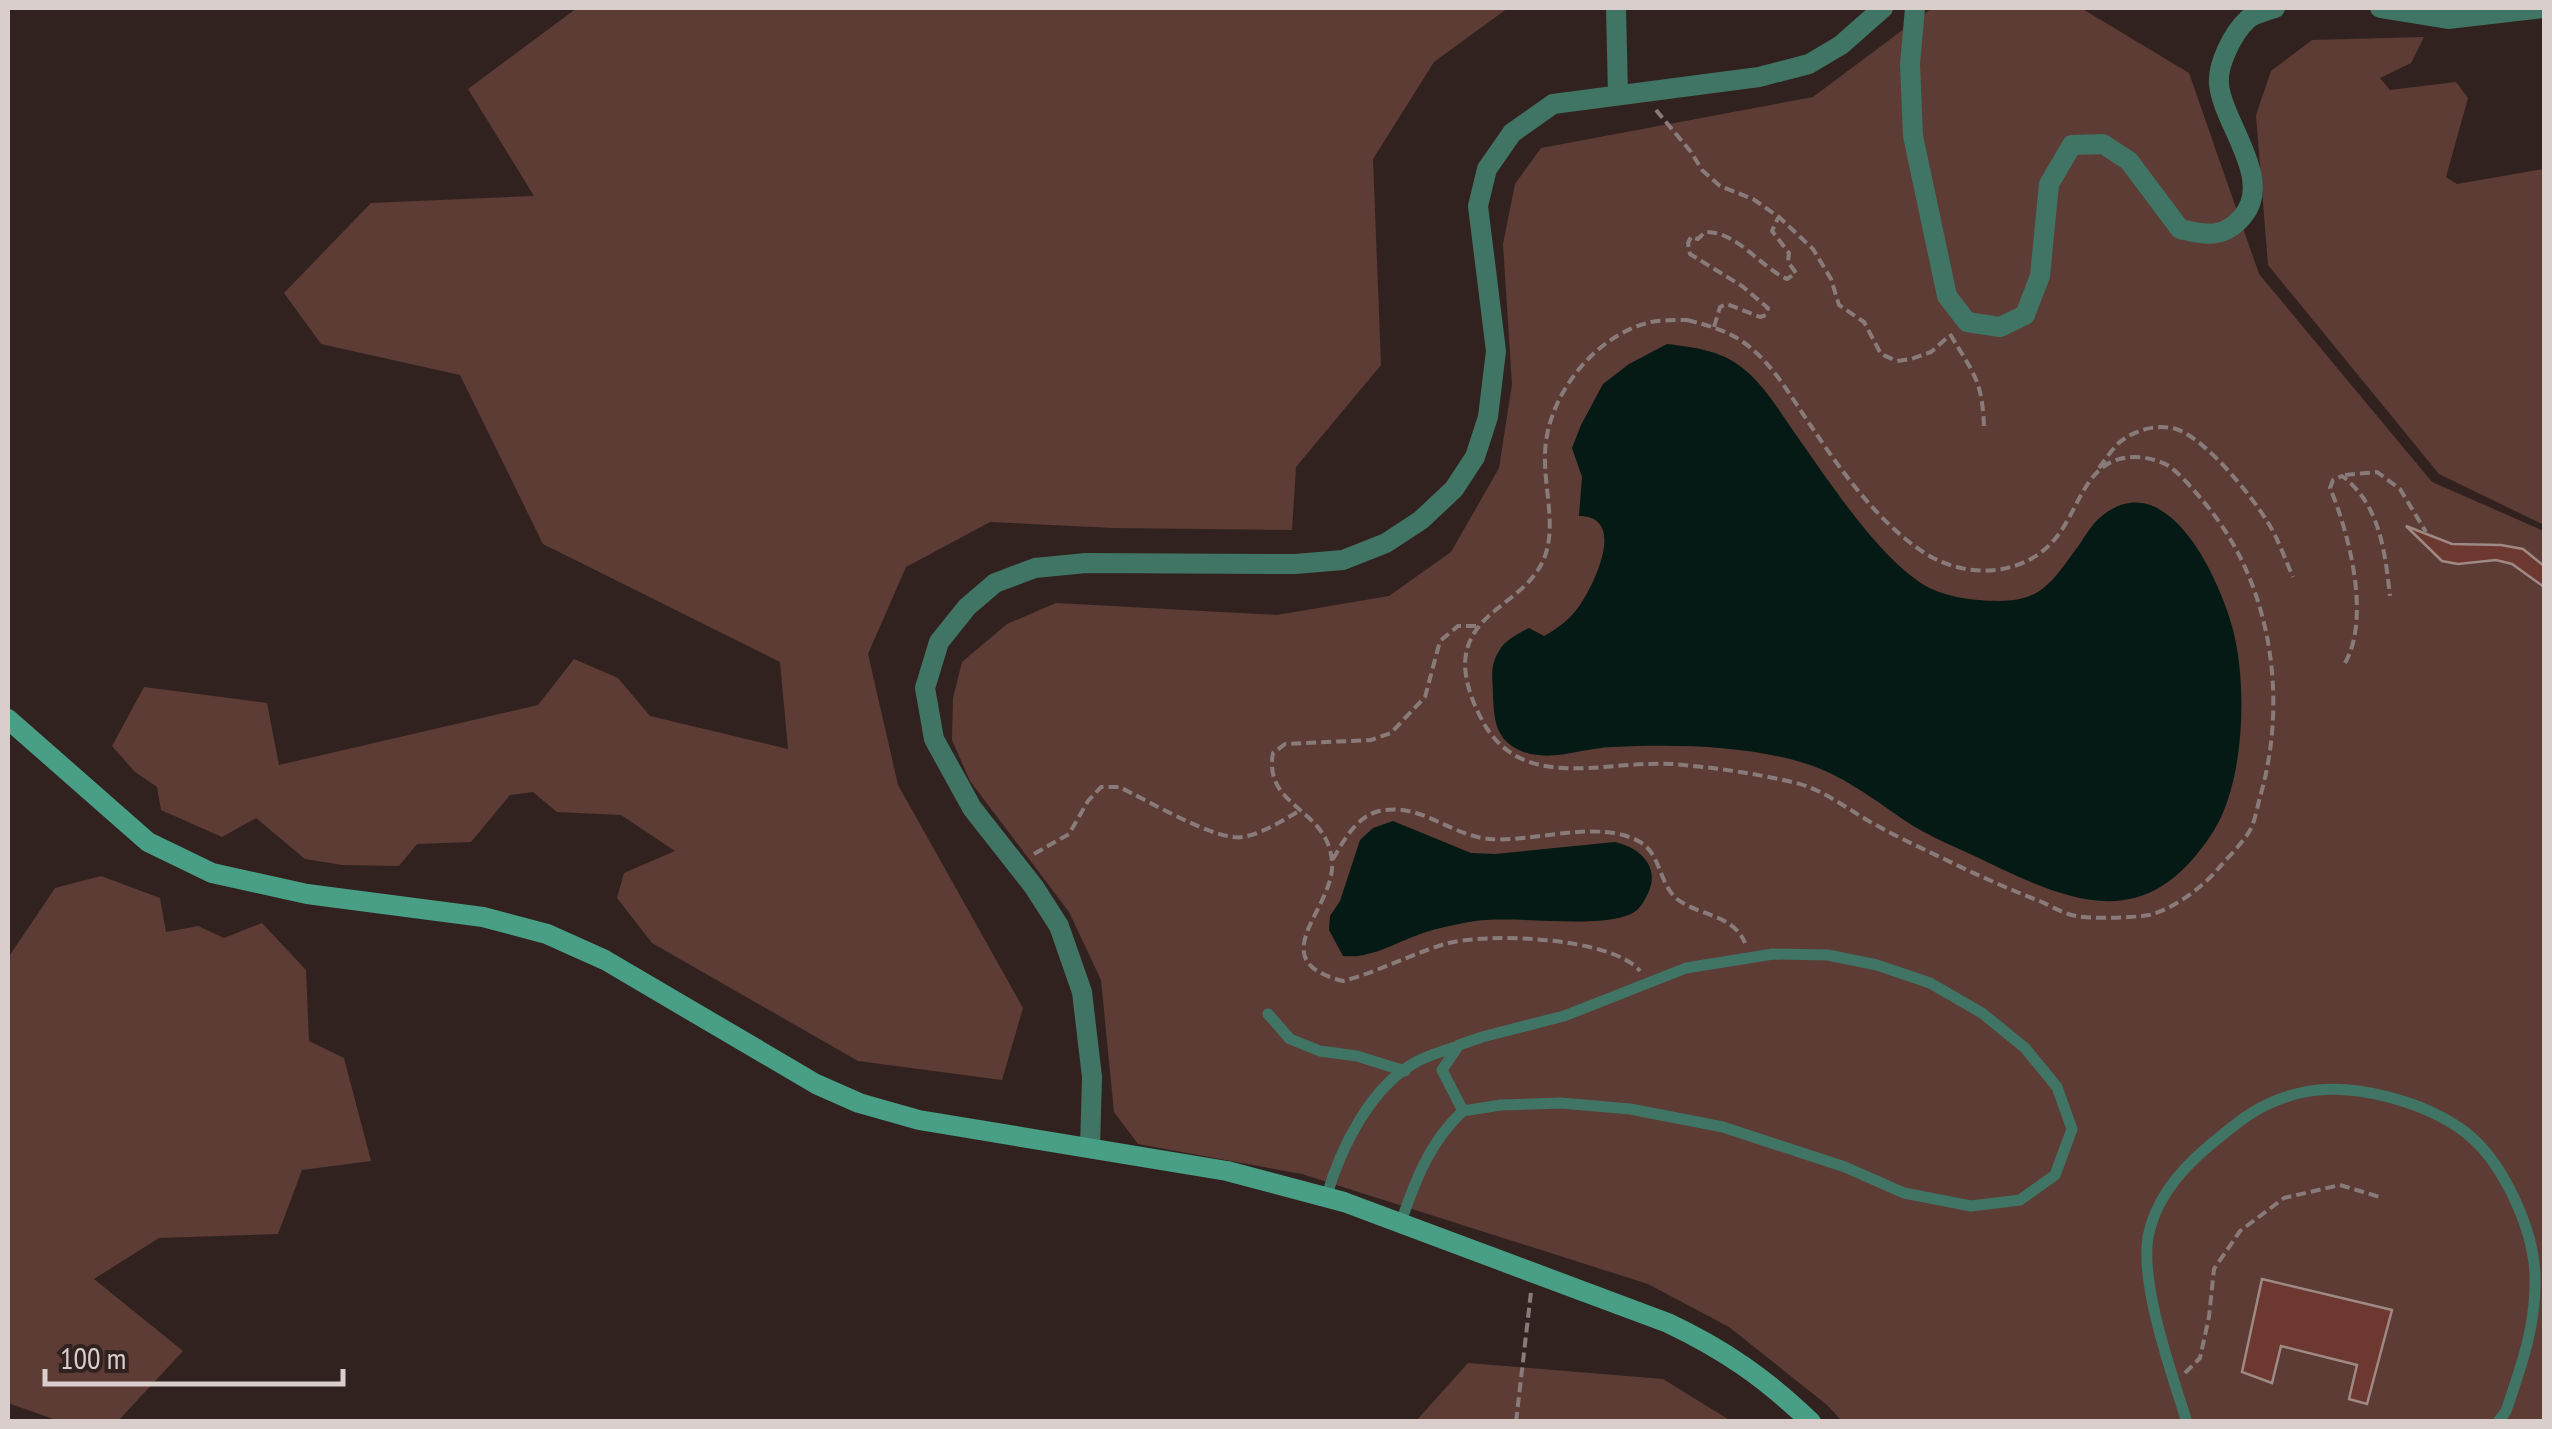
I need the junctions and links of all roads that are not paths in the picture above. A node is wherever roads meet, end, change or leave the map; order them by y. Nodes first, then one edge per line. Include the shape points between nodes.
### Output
1 (1616, 8) edge
2 (1883, 8) edge
3 (1916, 8) edge
4 (2275, 8) edge
5 (2380, 8) edge
6 (2544, 8) edge
7 (1618, 94) junction
8 (8, 719) edge
9 (1268, 1014) dead end
10 (1459, 1045) junction
11 (1404, 1070) junction
12 (1462, 1111) junction
13 (1090, 1148) junction
14 (1326, 1198) junction
15 (1400, 1222) junction
16 (1811, 1422) edge
17 (2187, 1422) edge
18 (2498, 1422) edge

1 - 7 street
2 - 7 street via 1808,64 1759,78
3 - 4 street via 1913,136 1947,296 1967,322 2000,328 2024,315 2040,276 2050,184 2072,146 2103,144 2129,161 2180,229 2212,236 2233,228 2251,207 2252,174 2218,82 2229,45 2248,18
5 - 6 street via 2448,19
7 - 13 street via 1553,104 1512,132 1487,169 1478,206 1496,350 1488,418 1476,457 1421,520 1343,560 1035,568 994,583 939,642 926,688 934,739 972,808 1059,926 1082,992 1092,1077
8 - 13 main road via 148,842 212,873 308,894 483,917 547,934 859,1103 919,1120
9 - 11 lane via 1290,1039
10 - 11 lane
10 - 12 lane via 1442,1070
10 - 12 lane via 1564,1016 1686,968 1751,956 1828,955 1930,983 1982,1013 2025,1048 2057,1087 2072,1129 2055,1175 2020,1200 1972,1206 1904,1193 1724,1126 1630,1108 1560,1103
11 - 14 lane via 1360,1121
12 - 15 lane via 1434,1145
13 - 14 main road via 1227,1171
14 - 15 main road
15 - 16 main road via 1716,1346
17 - 18 lane via 2151,1288 2148,1239 2161,1198 2190,1162 2252,1109 2302,1092 2366,1090 2466,1132 2500,1172 2526,1224 2536,1276 2532,1332

